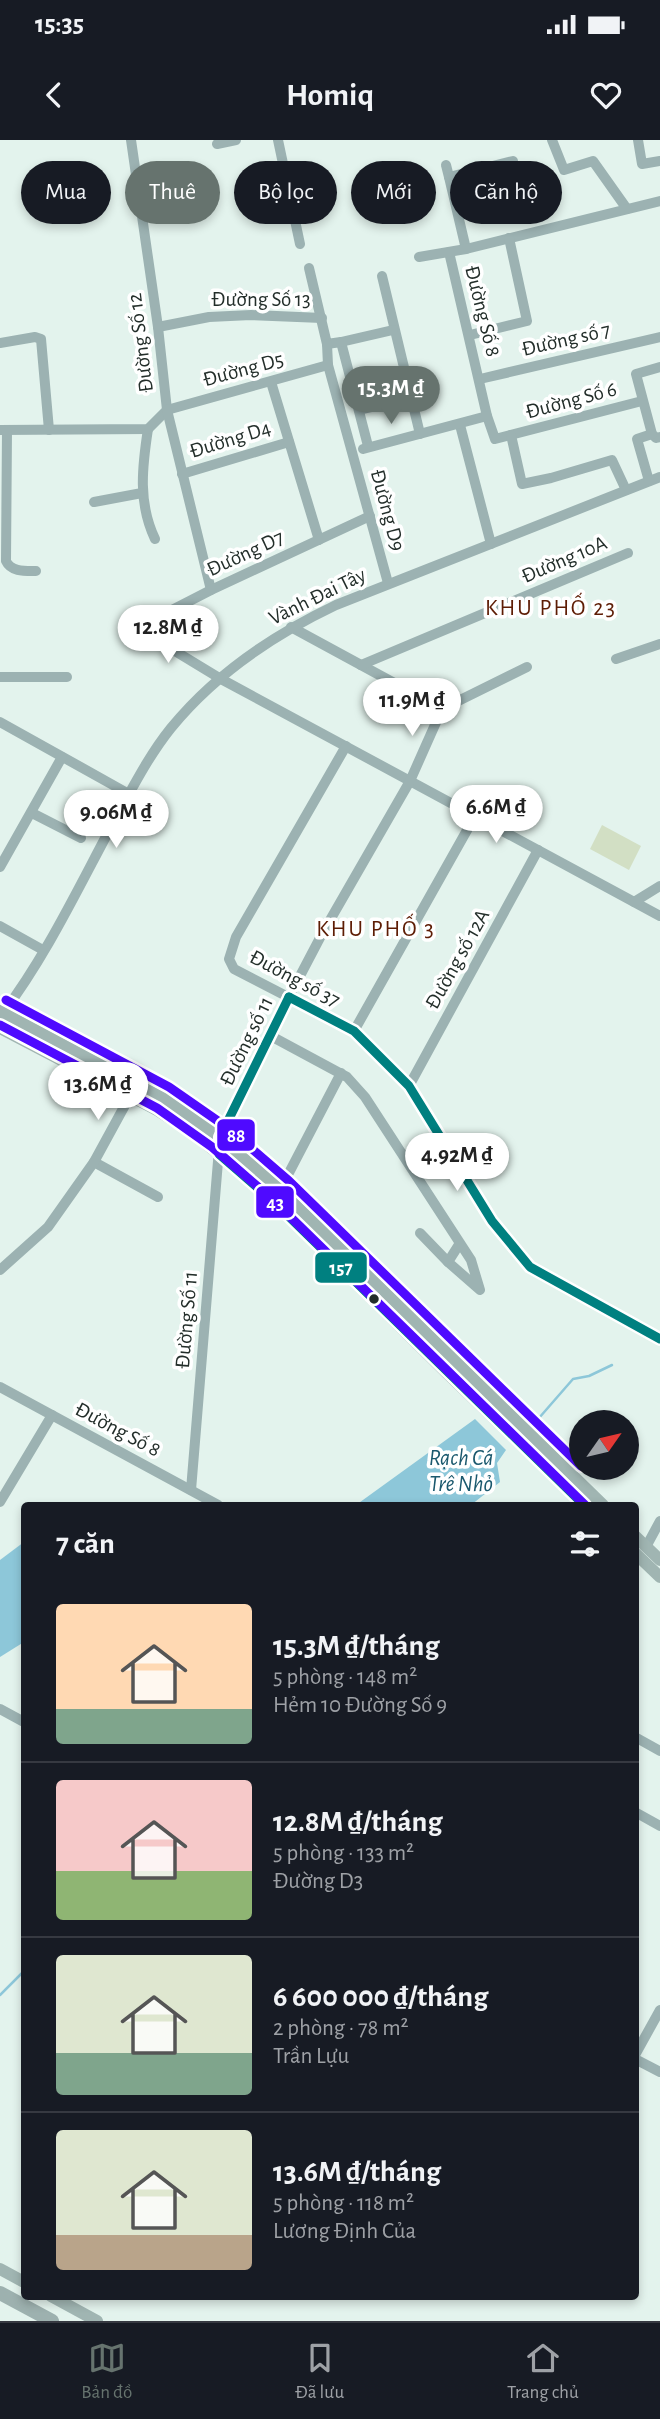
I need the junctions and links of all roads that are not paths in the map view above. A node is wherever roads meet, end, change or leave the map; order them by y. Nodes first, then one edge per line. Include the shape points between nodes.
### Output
1 (131, 140) edge
2 (236, 140) edge
3 (278, 140) edge
4 (552, 140) edge
5 (638, 140) edge
6 (217, 145) dead end
7 (660, 161) edge
8 (446, 165) dead end
9 (449, 177) joint
10 (660, 201) edge
11 (627, 209) junction
12 (509, 238) junction
13 (300, 244) dead end
14 (466, 249) junction
15 (449, 253) junction
16 (419, 257) dead end
17 (309, 268) dead end
18 (382, 276) dead end
19 (321, 318) junction
20 (158, 327) junction
21 (393, 330) junction
22 (470, 335) junction
23 (660, 337) edge
24 (341, 342) junction
25 (0, 343) edge
26 (327, 344) junction
27 (328, 365) junction
28 (660, 367) edge
29 (480, 379) junction
30 (271, 382) junction
31 (411, 398) junction
32 (642, 401) junction
33 (167, 410) junction
34 (359, 410) junction
35 (487, 416) junction
36 (460, 425) junction
37 (148, 429) junction
38 (4, 430) edge
39 (49, 430) junction
40 (420, 434) junction
41 (511, 435) junction
42 (656, 436) edge
43 (289, 442) junction
44 (368, 446) junction
45 (354, 454) junction
46 (182, 474) junction
47 (660, 477) edge
48 (649, 481) junction
49 (626, 491) junction
50 (142, 493) junction
51 (94, 502) dead end
52 (370, 516) junction
53 (155, 539) dead end
54 (319, 540) junction
55 (491, 544) junction
56 (628, 553) dead end
57 (36, 571) dead end
58 (387, 583) junction
59 (211, 590) junction
60 (123, 627) dead end
61 (291, 627) junction
62 (137, 628) junction
63 (660, 644) edge
64 (616, 659) dead end
65 (361, 665) junction
66 (527, 667) dead end
67 (0, 677) edge
68 (67, 677) dead end
69 (221, 679) junction
70 (442, 709) junction
71 (0, 722) edge
72 (346, 746) junction
73 (62, 757) junction
74 (410, 781) junction
75 (129, 794) junction
76 (32, 813) junction
77 (474, 816) junction
78 (81, 838) dead end
79 (538, 850) junction
80 (0, 867) edge
81 (660, 886) edge
82 (634, 902) junction
83 (660, 916) edge
84 (0, 926) edge
85 (43, 950) junction
86 (289, 997) junction
87 (1, 1014) edge
88 (0, 1028) edge
89 (354, 1031) junction
90 (270, 1035) junction
91 (341, 1073) junction
92 (408, 1086) junction
93 (130, 1096) junction
94 (220, 1137) junction
95 (219, 1154) junction
96 (94, 1162) junction
97 (280, 1190) junction
98 (158, 1197) dead end
99 (420, 1233) dead end
100 (460, 1244) junction
101 (448, 1262) junction
102 (0, 1270) edge
103 (660, 1339) edge
104 (0, 1387) edge
105 (52, 1415) junction
106 (191, 1490) junction
107 (0, 1502) edge
108 (213, 1502) edge
109 (581, 1502) edge
110 (600, 1502) edge
111 (660, 1521) edge
112 (640, 1550) edge
113 (660, 1560) edge
114 (660, 1577) edge
115 (0, 1709) edge
116 (21, 1720) edge
117 (639, 1741) edge
118 (660, 1751) edge
119 (639, 1814) edge
120 (660, 1826) edge
121 (660, 2010) edge
122 (639, 2049) edge
123 (639, 2059) edge
124 (660, 2072) edge
125 (0, 2269) edge
126 (21, 2280) edge
127 (0, 2293) edge
128 (58, 2300) edge
129 (52, 2321) edge
130 (97, 2321) edge

1 - 20 street, Đường Số 12
2 - 6 street
3 - 13 street
4 - 11 street via 564,170 593,161
5 - 7 street via 642,164
8 - 9 street
9 - 14 street
10 - 11 street
11 - 12 street
12 - 14 street
12 - 22 street via 527,321
14 - 15 street
15 - 16 street
15 - 22 street, Đường Số 8
17 - 19 street, Đường D9
18 - 21 street
19 - 20 street, Đường Số 13 via 209,317
19 - 26 street, Đường D9
20 - 33 street, Đường Số 12
21 - 24 street
21 - 31 street
22 - 29 street, Đường Số 8
23 - 29 street, Đường số 7
24 - 26 street
24 - 34 street
25 - 39 street via 41,339
26 - 27 street, Đường D9
27 - 30 street, Đường D5
27 - 45 street, Đường D9
28 - 32 street, Đường Số 6 via 636,374
29 - 35 street, Đường Số 8
30 - 33 street, Đường D5
30 - 43 street
31 - 34 street
31 - 40 street
32 - 41 street, Đường Số 6
32 - 42 street, Đường Số 6
33 - 37 street, Đường Số 12
33 - 46 street, Đường D4
34 - 44 street
35 - 36 street
35 - 41 street via 495,439
36 - 40 street
36 - 55 street
37 - 39 street
37 - 50 street
38 - 39 street
38 - 57 street via 6,561 16,570
40 - 44 street
41 - 49 street, Đường Số 6 via 522,484 612,460
42 - 48 street via 637,439
43 - 46 street, Đường D4
43 - 54 street
44 - 45 street
45 - 52 street, Đường D9
46 - 59 street, Đường D4
47 - 48 street, Vành Đai Tây
48 - 49 street, Vành Đai Tây
49 - 55 street, Vành Đai Tây
50 - 51 street
50 - 53 street
52 - 54 street, Đường D7
52 - 58 street, Đường D9
54 - 59 street, Đường D7
55 - 58 street, Vành Đai Tây
56 - 65 street, Đường 10A
58 - 61 street, Vành Đai Tây
59 - 62 street, Đường D7
60 - 62 street
61 - 65 street
61 - 69 street, Vành Đai Tây
62 - 69 street
63 - 64 street
65 - 70 street
66 - 70 street
67 - 68 street
69 - 72 street
69 - 75 street, Vành Đai Tây via 170,730
70 - 74 street
71 - 73 street
72 - 74 street
72 - 86 street, Đường số 37 via 236,937 229,960 234,969
73 - 75 street
73 - 76 street
74 - 77 street
74 - 86 street, Đường số 11
75 - 85 street, Vành Đai Tây
76 - 78 street
76 - 80 street
77 - 79 street
77 - 89 street
79 - 82 street
79 - 92 street, Đường số 12A
81 - 82 street
82 - 83 street
84 - 85 street
85 - 87 street, Vành Đai Tây
86 - 89 street, Đường số 37
86 - 90 street, Đường số 11
87 - 94 main road via 163,1098
88 - 93 main road
89 - 92 street, Đường số 37
90 - 91 street
90 - 94 street, Đường số 11
91 - 97 street
91 - 100 street via 365,1097
92 - 103 street, Đường số 37 via 492,1221 530,1267
93 - 95 main road
93 - 96 street
94 - 95 street, Đường Số 11
94 - 97 main road
95 - 106 street, Đường Số 11
95 - 109 main road via 273,1201
96 - 98 street
96 - 102 street via 48,1227
97 - 110 main road
99 - 101 street
100 - 101 street
100 - 101 street via 481,1289
104 - 105 street, Đường Số 8
105 - 106 street, Đường Số 8
105 - 107 street
106 - 108 street, Đường Số 8
111 - 112 street
112 - 113 main road
112 - 114 main road
115 - 116 street
117 - 118 street
119 - 120 street
121 - 122 street
123 - 124 street
125 - 126 main road
127 - 129 highway
128 - 130 main road

